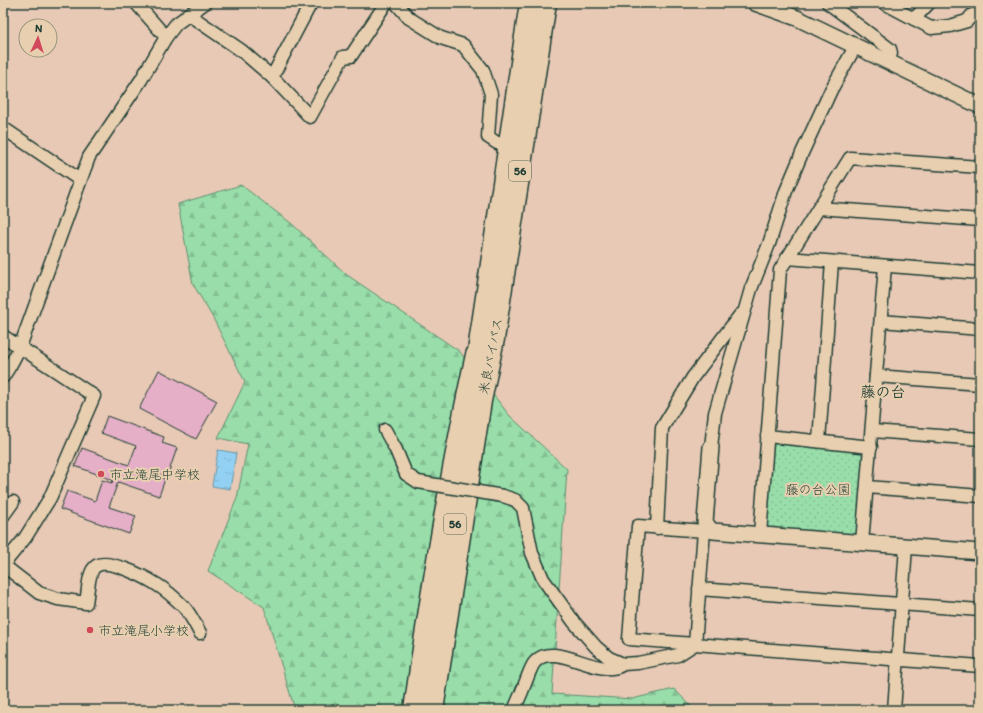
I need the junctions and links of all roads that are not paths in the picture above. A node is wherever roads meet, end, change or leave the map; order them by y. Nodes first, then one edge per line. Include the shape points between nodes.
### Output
1 (136, 3) edge
2 (205, 3) edge
3 (312, 3) edge
4 (386, 3) edge
5 (396, 3) edge
6 (530, 3) edge
7 (546, 3) edge
8 (755, 3) edge
9 (828, 3) edge
10 (884, 3) edge
11 (929, 3) edge
12 (188, 14) junction
13 (980, 14) edge
14 (914, 19) junction
15 (166, 37) junction
16 (855, 47) junction
17 (889, 62) junction
18 (272, 77) junction
19 (980, 106) edge
20 (3, 128) edge
21 (517, 144) junction
22 (980, 167) edge
23 (80, 180) junction
24 (819, 208) junction
25 (980, 220) edge
26 (787, 258) junction
27 (832, 262) junction
28 (885, 266) junction
29 (980, 273) edge
30 (744, 310) junction
31 (881, 321) junction
32 (980, 329) edge
33 (3, 336) edge
34 (487, 338) junction
35 (20, 347) junction
36 (876, 376) junction
37 (3, 377) edge
38 (980, 384) edge
39 (385, 430) dead end
40 (872, 431) junction
41 (767, 436) junction
42 (980, 439) edge
43 (819, 441) junction
44 (712, 447) joint
45 (870, 447) junction
46 (867, 486) junction
47 (980, 496) edge
48 (13, 502) dead end
49 (3, 516) edge
50 (656, 528) junction
51 (704, 531) junction
52 (721, 532) junction
53 (760, 535) junction
54 (862, 543) junction
55 (906, 546) junction
56 (980, 552) edge
57 (3, 565) edge
58 (699, 589) junction
59 (902, 604) junction
60 (980, 610) edge
61 (200, 634) dead end
62 (695, 644) junction
63 (898, 660) junction
64 (623, 664) junction
65 (980, 666) edge
66 (414, 710) edge
67 (427, 710) edge
68 (433, 710) edge
69 (443, 710) edge
70 (514, 710) edge
71 (894, 710) edge

1 - 15 street
2 - 12 street
3 - 18 street
4 - 18 street via 351,56 343,57 310,117
5 - 21 street via 410,18 441,38 464,45 483,70 491,94 488,137 497,143
6 - 21 main road, 米良バイパス / 56
7 - 21 main road, 米良バイパス / 56
8 - 16 street via 797,18
9 - 17 street via 890,49
10 - 14 street
11 - 14 street
12 - 15 street
12 - 18 street via 242,51
13 - 14 street via 972,15 967,21 950,26 931,28
15 - 23 street via 141,80 89,157
16 - 17 street
16 - 30 street via 831,90 786,190
17 - 19 street
20 - 23 street
21 - 34 main road, 米良バイパス / 56
22 - 24 street via 850,158
23 - 35 street
24 - 25 street
24 - 26 street
26 - 27 street
26 - 41 street via 780,270
27 - 28 street
27 - 43 street
28 - 29 street
28 - 31 street
30 - 44 street via 715,413
30 - 50 street via 693,377 662,428
31 - 32 street
31 - 36 street
33 - 35 street
34 - 66 main road via 469,386 447,500
34 - 67 main road, 米良バイパス / 56 via 464,462
34 - 68 main road, 米良バイパス / 56 via 481,401
34 - 69 main road via 487,402
35 - 37 street
35 - 57 street via 94,396 50,498 25,538
36 - 38 street
36 - 40 street
39 - 64 street, bridge via 406,474 418,482 515,500 523,508 532,553 543,579 596,647 609,658
40 - 42 street
40 - 45 street
41 - 43 street
41 - 53 street
43 - 45 street
44 - 52 street via 705,522 710,530
45 - 46 street
46 - 47 street
46 - 54 street
48 - 49 street
50 - 51 street
50 - 62 street via 638,526 629,639
51 - 52 street
51 - 58 street
52 - 53 street
53 - 54 street
54 - 55 street
55 - 56 street
55 - 59 street
57 - 61 street via 39,593 86,603 91,571 97,565 105,563 118,567 156,584 172,596 184,607
58 - 59 street
58 - 62 street
59 - 60 street
59 - 63 street
62 - 63 street
62 - 64 street via 678,655
63 - 65 street
63 - 71 street
64 - 70 street via 619,668 603,668 555,655 541,656 534,662

